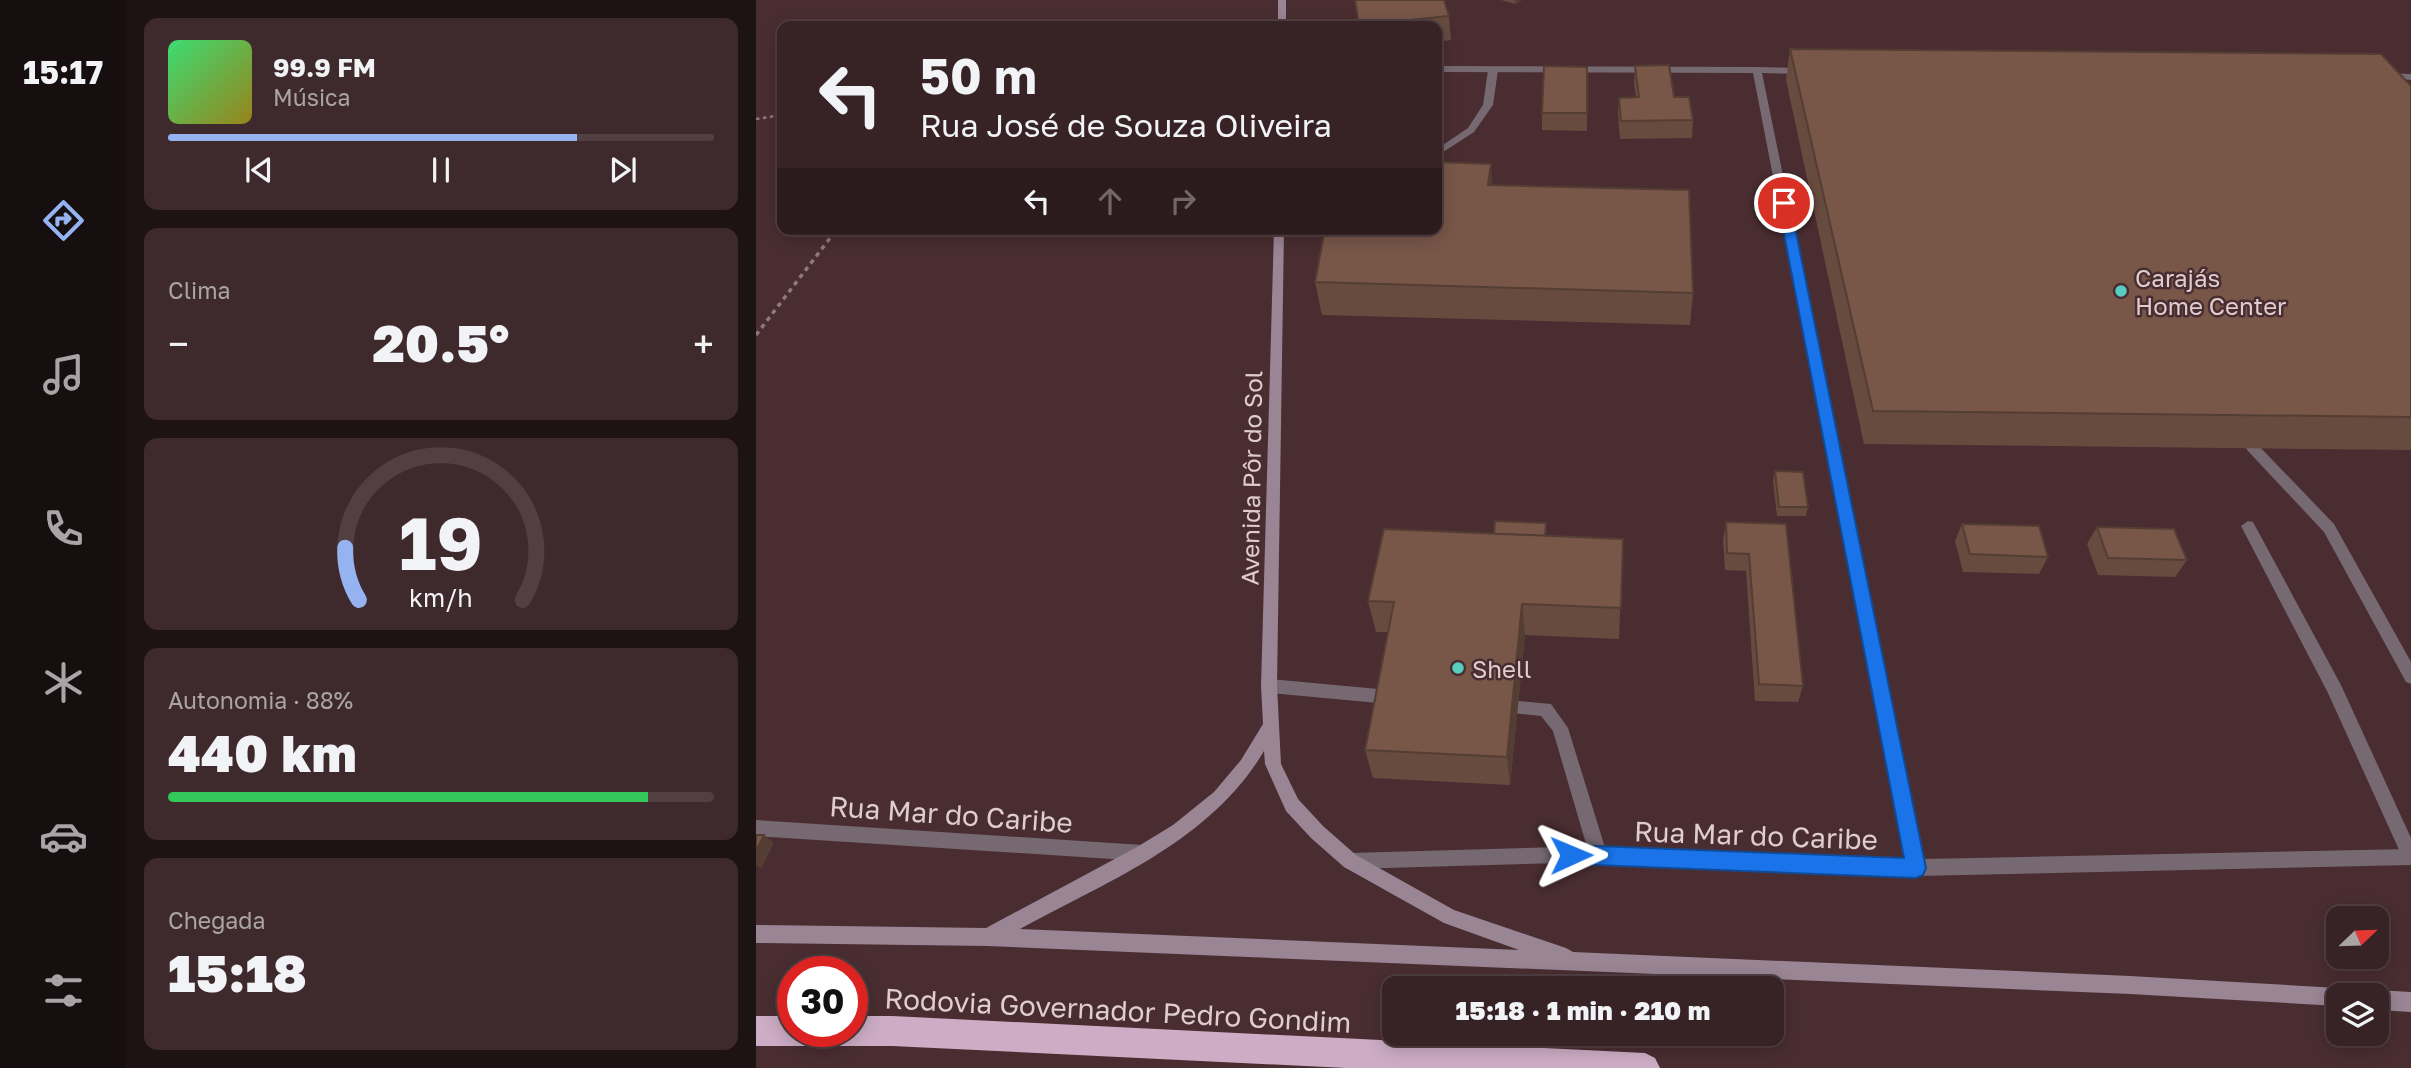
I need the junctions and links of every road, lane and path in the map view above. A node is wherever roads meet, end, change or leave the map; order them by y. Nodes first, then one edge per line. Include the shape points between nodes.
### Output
1 (1282, 0) edge
2 (1282, 21) edge
3 (1442, 69) edge
4 (1493, 70) junction
5 (1757, 70) junction
6 (1811, 71) edge
7 (2370, 76) edge
8 (2411, 77) edge
9 (777, 116) edge
10 (756, 119) edge
11 (1442, 150) edge
12 (831, 235) edge
13 (1279, 235) edge
14 (756, 335) edge
15 (2253, 448) edge
16 (2248, 526) dead end
17 (2411, 677) edge
18 (1269, 686) junction
19 (1389, 697) edge
20 (1518, 708) edge
21 (1270, 727) junction
22 (756, 828) edge
23 (1143, 853) junction
24 (1598, 854) junction
25 (2411, 857) edge
26 (1350, 861) junction
27 (1916, 868) junction
28 (756, 934) edge
29 (987, 936) junction
30 (1584, 963) junction
31 (2326, 996) edge
32 (2389, 1001) edge
33 (2411, 1002) edge
34 (756, 1031) edge
35 (1645, 1068) edge

1 - 2 street
3 - 4 street
4 - 5 street
4 - 11 street via 1488,105 1471,130
5 - 6 street
5 - 27 street
7 - 8 street
9 - 10 path
12 - 14 path
13 - 18 street, Avenida Pôr do Sol
15 - 17 street via 2329,528
16 - 25 street via 2334,690
18 - 19 street
18 - 21 street, Avenida Pôr do Sol
20 - 24 street via 1545,709 1560,728
21 - 23 street via 1220,797
21 - 26 street, Avenida Pôr do Sol via 1273,764 1292,805
22 - 23 street, Rua Mar do Caribe
23 - 29 street
24 - 26 street, Rua Mar do Caribe
24 - 27 street, Rua Mar do Caribe
25 - 27 street, Rua Mar do Caribe
26 - 30 street, Avenida Pôr do Sol via 1450,917
28 - 29 street
29 - 30 street
30 - 31 street
32 - 33 street
34 - 35 highway, Rodovia Governador Pedro Gondim via 892,1031

